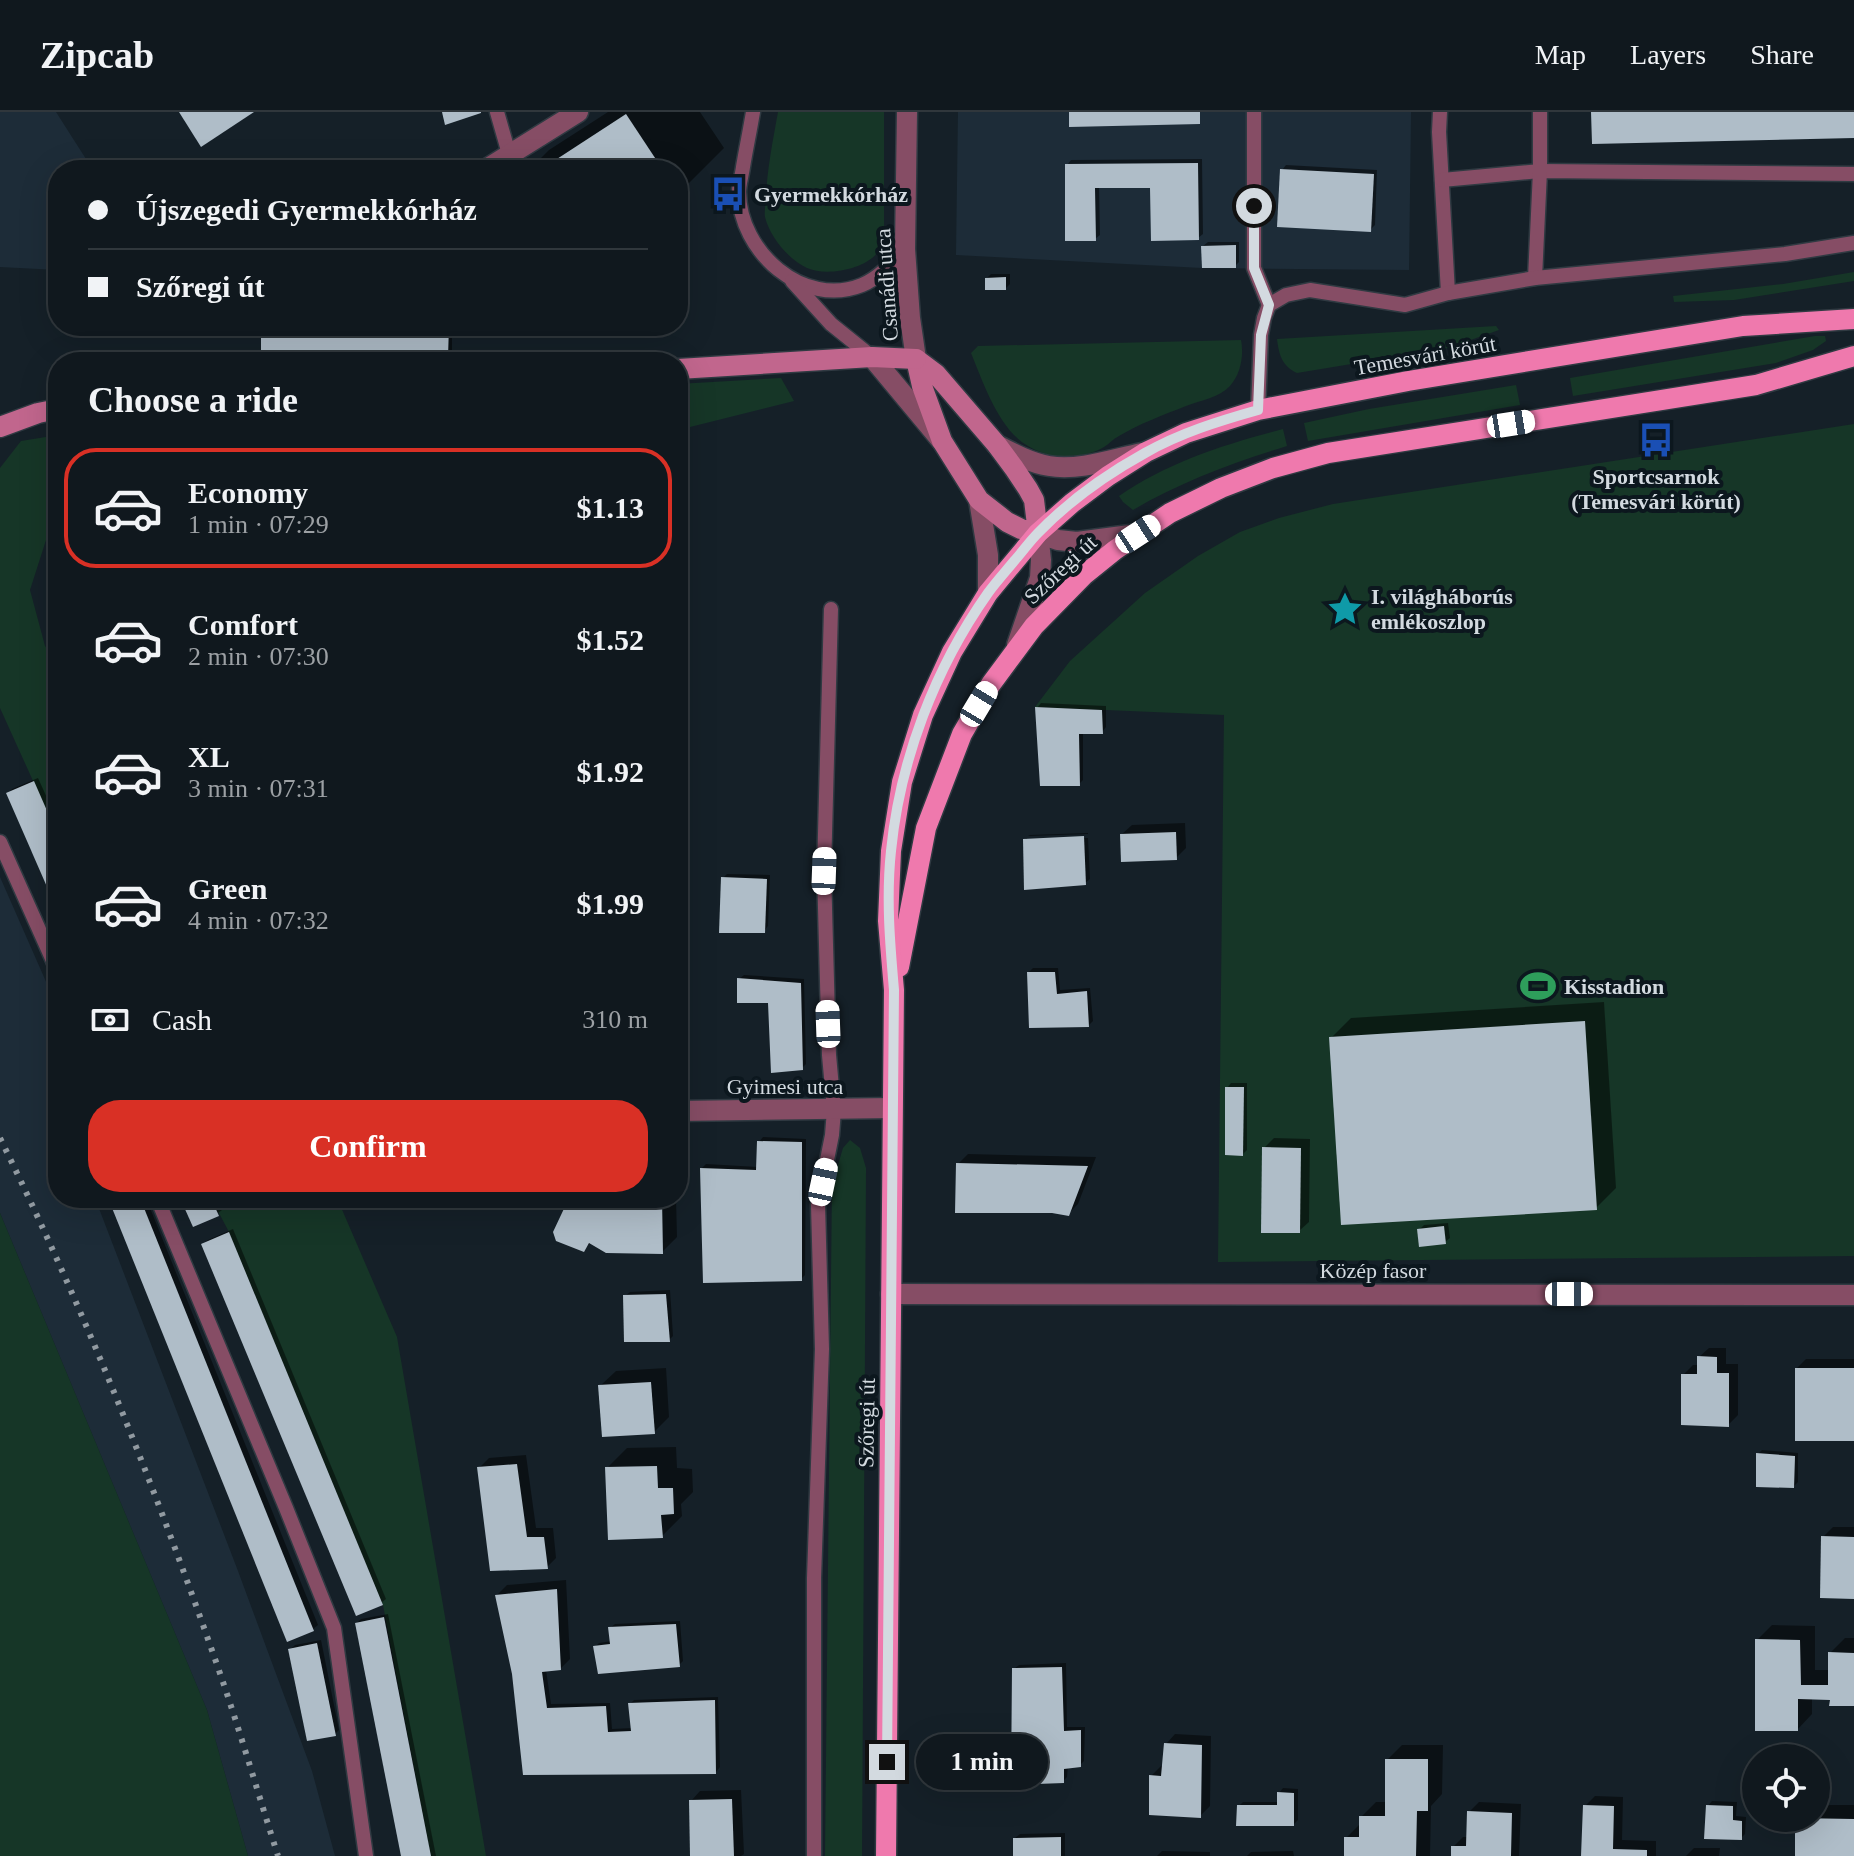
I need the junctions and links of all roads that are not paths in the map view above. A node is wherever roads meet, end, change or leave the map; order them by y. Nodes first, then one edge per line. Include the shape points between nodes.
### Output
1 (497, 112) edge
2 (578, 112) edge
3 (753, 112) edge
4 (907, 112) edge
5 (1254, 112) edge
6 (1440, 112) edge
7 (1540, 112) edge
8 (509, 154) junction
9 (500, 160) edge
10 (1540, 171) junction
11 (1854, 174) edge
12 (1442, 180) junction
13 (1854, 243) edge
14 (905, 249) junction
15 (789, 278) junction
16 (1535, 278) junction
17 (1448, 293) junction
18 (1269, 305) junction
19 (1854, 319) edge
20 (1854, 356) edge
21 (872, 357) junction
22 (916, 359) junction
23 (688, 368) edge
24 (1258, 410) junction
25 (48, 411) edge
26 (0, 427) edge
27 (942, 441) junction
28 (997, 445) junction
29 (1146, 452) junction
30 (979, 500) junction
31 (1038, 533) junction
32 (1138, 534) junction
33 (988, 593) junction
34 (831, 609) dead end
35 (1016, 649) junction
36 (0, 842) edge
37 (48, 950) edge
38 (894, 990) junction
39 (892, 1108) junction
40 (834, 1110) junction
41 (688, 1111) edge
42 (161, 1208) edge
43 (891, 1294) junction
44 (1854, 1295) edge
45 (366, 1856) edge
46 (814, 1856) edge
47 (886, 1856) edge

1 - 8 lane
2 - 8 street
3 - 15 lane via 739,191 744,221 750,238
4 - 14 street, Csanádi utca
5 - 18 lane via 1254,268
6 - 12 lane
7 - 10 lane
8 - 9 street
10 - 11 lane
10 - 12 lane
10 - 16 lane
12 - 17 lane
13 - 16 lane
14 - 15 lane via 876,276 847,289 818,289
14 - 22 street, Csanádi utca
15 - 21 lane via 831,324
16 - 17 lane
17 - 18 lane via 1405,305 1310,290
18 - 24 lane via 1261,335
19 - 24 main road, Temesvári körút via 1743,326
20 - 32 main road via 1756,385 1328,453 1221,488
21 - 22 street
21 - 23 street
21 - 27 street
22 - 27 street, Csanádi utca
22 - 28 street, Csanádi utca via 936,374
24 - 29 main road, Temesvári körút
25 - 26 street
27 - 30 street, Csanádi utca
28 - 29 street, Csanádi utca via 1051,467 1084,466
28 - 31 street, Csanádi utca via 1034,500
29 - 31 main road, Temesvári körút
30 - 31 street, Csanádi utca via 1007,522
30 - 33 street, Csanádi utca
31 - 32 street, Szőregi út via 1077,542
31 - 33 main road, Szőregi út
31 - 35 street, Szőregi út via 1040,578
32 - 35 main road, Szőregi út via 1084,575
33 - 38 main road, Szőregi út via 952,652 923,715 902,782 891,851 888,921
34 - 40 lane via 824,871
35 - 38 main road, Szőregi út via 962,734 926,828
36 - 37 lane
38 - 39 main road, Szőregi út
39 - 40 street, Gyimesi utca
39 - 43 main road, Szőregi út
40 - 41 street, Gyimesi utca
40 - 46 lane via 818,1205 822,1349 814,1578
42 - 45 lane via 334,1628
43 - 44 street, Közép fasor
43 - 47 main road, Szőregi út

